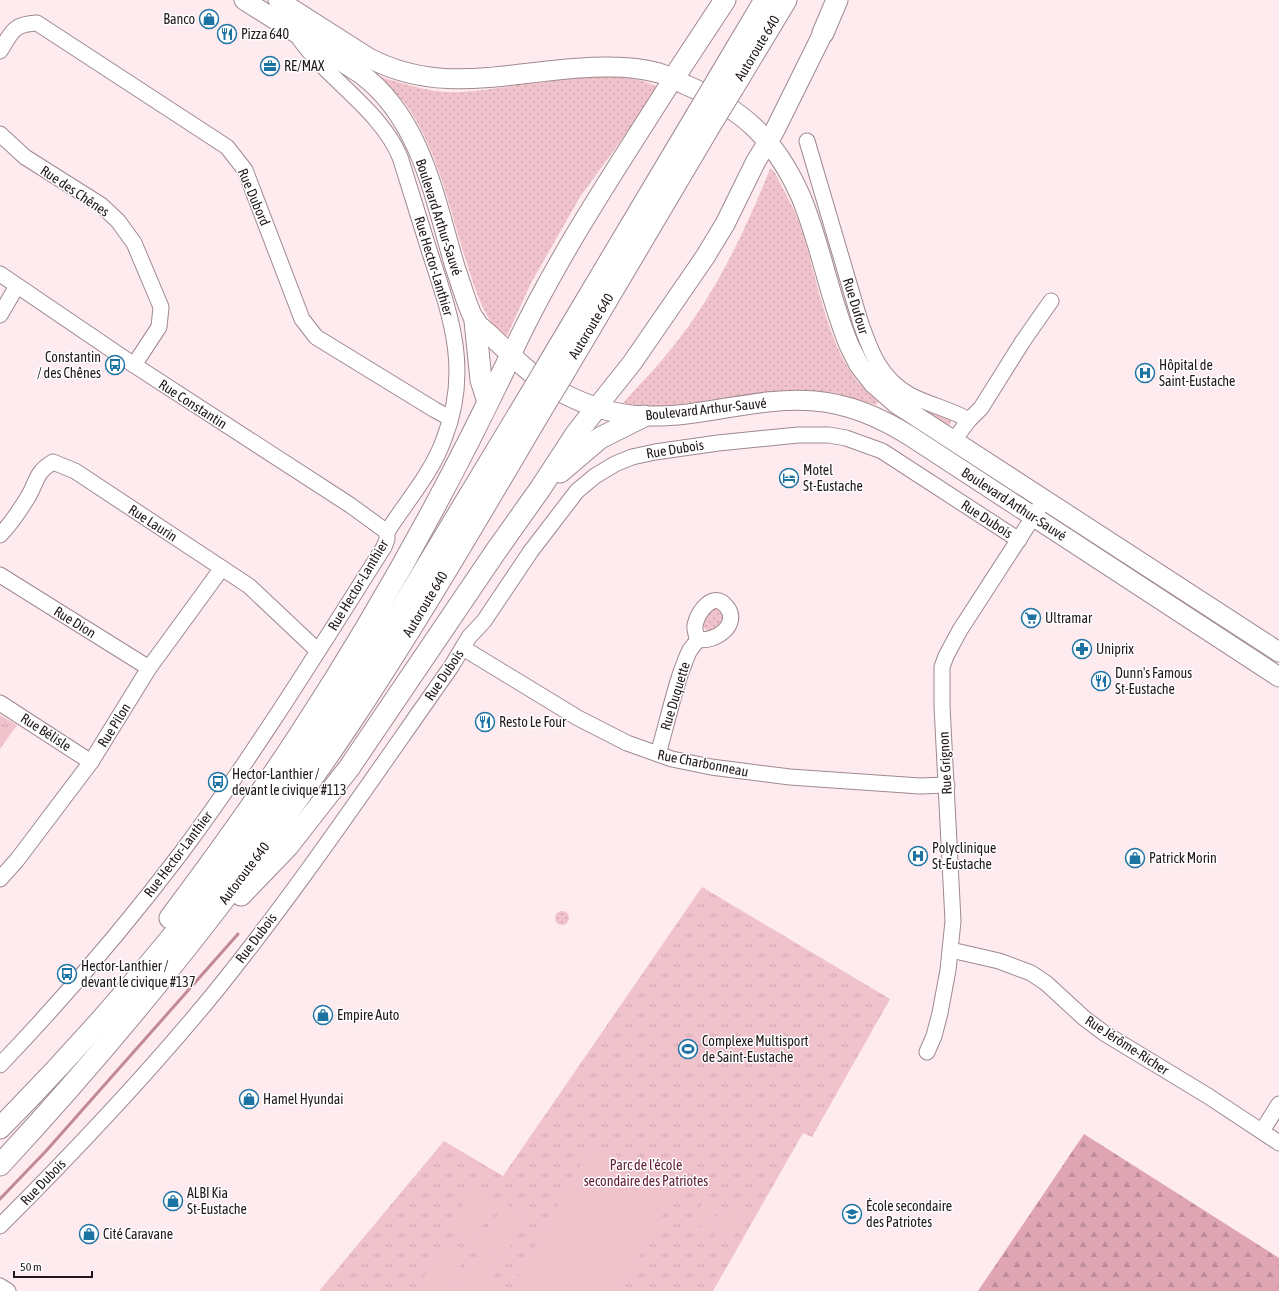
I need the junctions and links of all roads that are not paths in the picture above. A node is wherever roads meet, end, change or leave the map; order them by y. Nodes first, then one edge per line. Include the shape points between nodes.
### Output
1 (244, 0) edge
2 (278, 0) edge
3 (726, 0) edge
4 (765, 0) edge
5 (786, 0) edge
6 (836, 0) edge
7 (843, 0) edge
8 (823, 33) junction
9 (297, 34) junction
10 (0, 51) edge
11 (673, 79) junction
12 (726, 83) junction
13 (0, 134) edge
14 (807, 141) dead end
15 (768, 142) junction
16 (0, 274) edge
17 (17, 286) junction
18 (1051, 301) dead end
19 (0, 315) edge
20 (475, 320) junction
21 (511, 355) junction
22 (134, 365) junction
23 (538, 399) junction
24 (488, 402) junction
25 (597, 407) junction
26 (644, 416) junction
27 (450, 418) junction
28 (969, 420) junction
29 (954, 440) junction
30 (540, 490) junction
31 (1045, 499) junction
32 (1033, 517) junction
33 (387, 532) junction
34 (0, 535) edge
35 (1019, 540) junction
36 (222, 568) junction
37 (0, 575) edge
38 (697, 639) dead end
39 (462, 648) junction
40 (318, 651) junction
41 (1279, 652) edge
42 (149, 668) junction
43 (1279, 677) edge
44 (0, 703) edge
45 (658, 754) junction
46 (91, 762) junction
47 (947, 785) junction
48 (0, 879) edge
49 (951, 950) junction
50 (162, 978) junction
51 (927, 1052) dead end
52 (66, 1059) junction
53 (0, 1065) edge
54 (1279, 1104) edge
55 (0, 1128) edge
56 (1262, 1131) junction
57 (1279, 1143) edge
58 (0, 1164) edge
59 (0, 1226) edge
60 (0, 1286) edge
61 (8, 1291) edge

1 - 9 main road, Boulevard Arthur-Sauvé
2 - 11 main road, Boulevard Arthur-Sauvé via 372,60 429,78 473,80 581,67 612,67 652,72
3 - 11 highway
4 - 12 highway, Autoroute 640
5 - 12 highway, Autoroute 640
6 - 8 highway
7 - 8 street
8 - 15 main road
9 - 20 main road, Boulevard Arthur-Sauvé via 370,81 399,114 421,159
9 - 27 street, Rue Hector-Lanthier via 309,52 380,125 400,157 454,335 458,369
10 - 27 street, Rue Dubord via 13,30 23,23 37,23 227,147 244,170 302,319 316,337
11 - 15 main road, Boulevard Arthur-Sauvé via 702,91 733,109
11 - 21 main road via 556,266
12 - 23 highway, Autoroute 640, bridge
13 - 22 street, Rue des Chênes via 25,157 101,205 118,221 134,243 161,307 159,327
14 - 28 street, Rue Dufour via 860,321 878,365 893,383 906,392
15 - 25 main road via 698,269 632,363
15 - 29 main road, Boulevard Arthur-Sauvé via 782,161 801,197 845,337 859,365 884,394
16 - 17 street, Rue Constantin
17 - 19 street
17 - 22 street, Rue Constantin
18 - 28 street via 981,408
20 - 21 main road, Boulevard Arthur-Sauvé
20 - 24 highway via 481,380
21 - 24 highway
21 - 25 main road, Boulevard Arthur-Sauvé via 550,386
22 - 33 street, Rue Constantin via 350,505
23 - 50 highway, Autoroute 640 via 414,622 352,721 248,867
23 - 52 highway, Autoroute 640 via 360,677 244,846 121,998
24 - 52 highway via 397,576 301,733 236,828
25 - 26 main road, Boulevard Arthur-Sauvé
25 - 30 highway via 576,434
26 - 30 highway via 596,441
26 - 32 main road, Boulevard Arthur-Sauvé via 672,415 791,400 855,408 900,430
27 - 33 street, Rue Hector-Lanthier via 441,447
28 - 29 street
29 - 31 main road, Boulevard Arthur-Sauvé
30 - 50 highway via 322,804 288,846
31 - 32 street, Rue Grignon
31 - 41 main road, Boulevard Arthur-Sauvé
32 - 35 street, Rue Grignon
32 - 43 main road, Boulevard Arthur-Sauvé
33 - 40 street, Rue Hector-Lanthier via 384,547
34 - 36 street, Rue Laurin via 29,496 41,470 53,462 75,471
35 - 39 street, Rue Dubois via 882,451 842,437 812,435 763,438 639,455 609,467 577,491
35 - 47 street, Rue Grignon via 960,630 943,663 942,706
36 - 40 street, Rue Laurin via 249,586
36 - 42 street, Rue Pilon
37 - 42 street, Rue Dion
38 - 45 street, Rue Duquette via 683,668
39 - 45 street, Rue Charbonneau via 578,718 627,743
39 - 59 street, Rue Dubois via 309,867 216,990 133,1088
40 - 53 street, Rue Hector-Lanthier via 251,754 180,853 95,959
42 - 46 street, Rue Pilon
44 - 46 street, Rue Bélisle
45 - 47 street, Rue Charbonneau via 712,767 777,776 920,786
46 - 48 street, Rue Pilon
47 - 49 street, Rue Grignon via 953,900
49 - 51 street, Rue Grignon via 938,1022
49 - 56 street, Rue Jérôme-Richer via 999,961 1031,973 1104,1033
50 - 58 highway, Autoroute 640 via 101,1053
52 - 55 highway, Autoroute 640
54 - 56 street
56 - 57 street, Rue Jérôme-Richer
60 - 61 street

